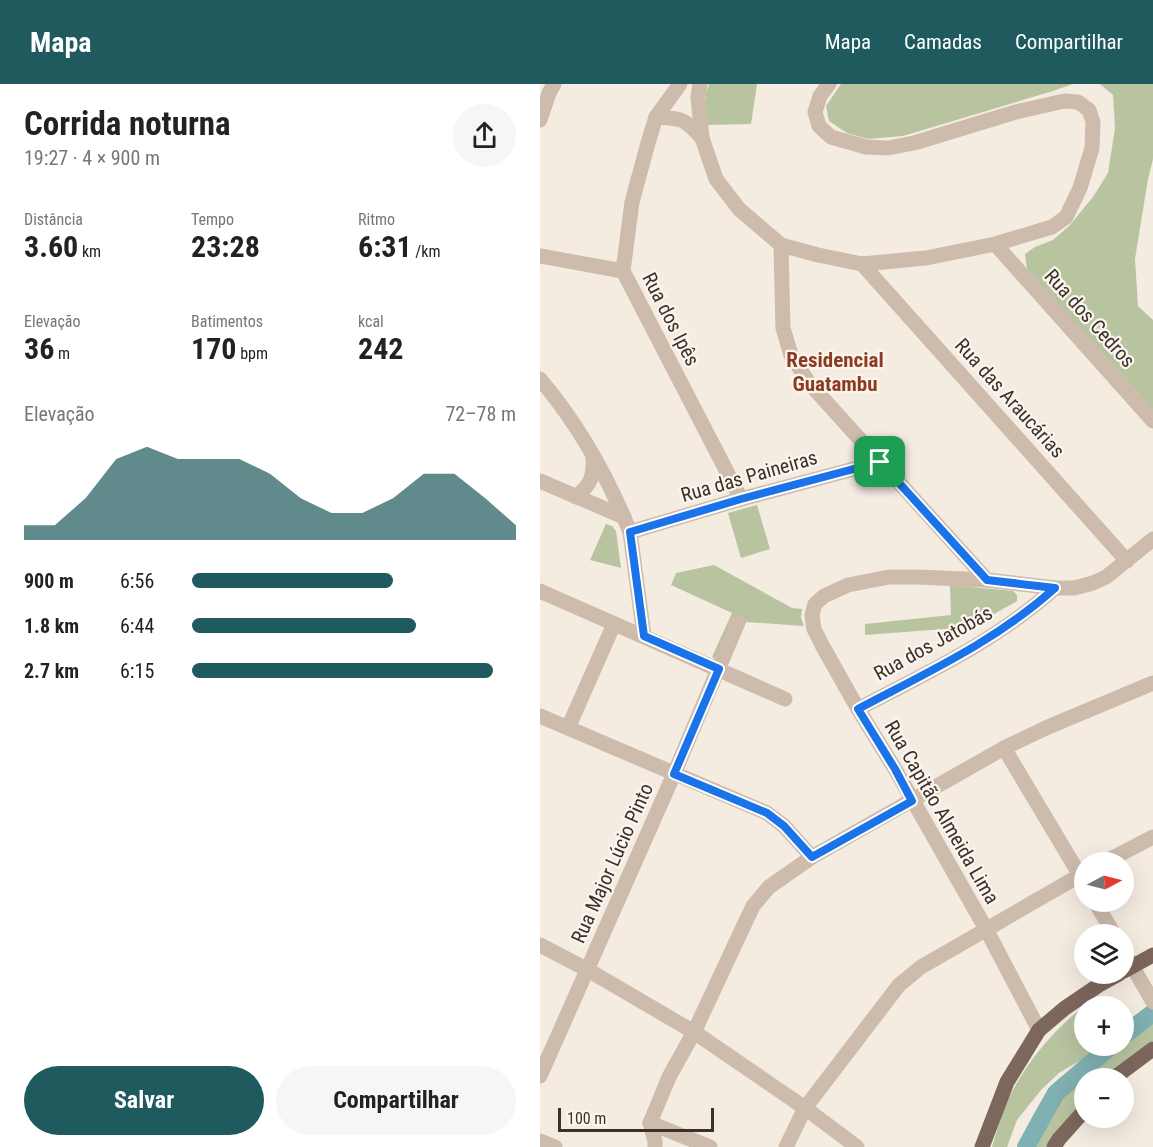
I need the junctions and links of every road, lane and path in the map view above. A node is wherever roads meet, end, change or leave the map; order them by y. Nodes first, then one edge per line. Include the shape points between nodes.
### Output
1 (554, 84) edge
2 (680, 84) edge
3 (700, 84) edge
4 (829, 84) edge
5 (656, 117) junction
6 (540, 120) edge
7 (702, 138) junction
8 (781, 244) junction
9 (995, 244) junction
10 (540, 256) edge
11 (862, 264) junction
12 (623, 271) junction
13 (540, 379) edge
14 (1153, 421) edge
15 (593, 454) junction
16 (880, 462) junction
17 (540, 481) edge
18 (576, 496) junction
19 (741, 499) junction
20 (624, 517) junction
21 (630, 532) junction
22 (1153, 539) edge
23 (1126, 561) junction
24 (987, 580) junction
25 (1055, 588) junction
26 (540, 591) edge
27 (738, 622) dead end
28 (614, 624) junction
29 (644, 636) junction
30 (719, 669) junction
31 (1153, 683) edge
32 (785, 699) dead end
33 (858, 709) junction
34 (540, 716) edge
35 (568, 728) junction
36 (1004, 748) junction
37 (674, 774) junction
38 (912, 801) junction
39 (1153, 837) edge
40 (1124, 852) edge
41 (812, 857) junction
42 (1074, 863) edge
43 (1074, 883) edge
44 (986, 929) junction
45 (540, 945) edge
46 (1153, 955) edge
47 (1134, 965) edge
48 (588, 970) junction
49 (1134, 980) edge
50 (1101, 984) edge
51 (1151, 1000) edge
52 (1039, 1030) junction
53 (694, 1032) junction
54 (1153, 1048) edge
55 (1127, 1068) edge
56 (540, 1076) edge
57 (805, 1108) junction
58 (1074, 1122) edge
59 (650, 1123) junction
60 (540, 1141) edge
61 (555, 1147) edge
62 (655, 1147) edge
63 (710, 1147) edge
64 (786, 1147) edge
65 (857, 1147) edge
66 (982, 1147) edge
67 (1054, 1147) edge

1 - 6 street
2 - 5 street, Rua dos Ipês
3 - 7 street
4 - 9 street via 815,112 819,126 831,137 866,147 914,143 1064,101 1078,102 1089,110 1094,122 1092,148 1066,217 1052,227
5 - 7 street via 689,123
5 - 12 street, Rua dos Ipês via 632,202
7 - 8 street via 716,179 739,209
8 - 11 street
8 - 16 street via 783,328 791,355 809,383
9 - 11 street via 926,258
9 - 14 street, Rua dos Cedros
10 - 12 street
11 - 23 street, Rua das Araucárias
12 - 19 street, Rua dos Ipês
13 - 15 street
15 - 18 street via 592,478
15 - 20 street
16 - 19 street, Rua das Paineiras
16 - 24 street
17 - 18 street
18 - 20 street
19 - 21 street, Rua das Paineiras
20 - 21 street
21 - 29 street
22 - 23 street
23 - 25 street via 1093,583
24 - 25 street
24 - 33 street, Rua Capitão Almeida Lima via 889,577 848,585 815,604 814,629
25 - 33 street, Rua dos Jatobás via 966,653
26 - 28 street
27 - 30 street, Rua Major Lúcio Pinto
28 - 29 street
28 - 35 street
29 - 30 street
30 - 32 street
30 - 37 street, Rua Major Lúcio Pinto
31 - 36 street
33 - 38 street, Rua Capitão Almeida Lima
34 - 35 street
35 - 37 street
36 - 38 street
36 - 42 street
37 - 41 street via 767,813
37 - 48 street, Rua Major Lúcio Pinto
38 - 41 street
38 - 44 street, Rua Capitão Almeida Lima
39 - 40 street
41 - 53 street via 769,887 753,906
43 - 44 street
44 - 52 street, Rua Capitão Almeida Lima
44 - 57 street via 921,967 899,985
45 - 48 street
46 - 47 main road
48 - 53 street
48 - 56 street, Rua Major Lúcio Pinto
49 - 51 street
50 - 52 main road
52 - 66 main road via 1007,1082
53 - 57 street
53 - 59 street
54 - 55 main road
57 - 64 street
57 - 65 street
58 - 67 main road
59 - 62 street
59 - 63 street
60 - 61 street

